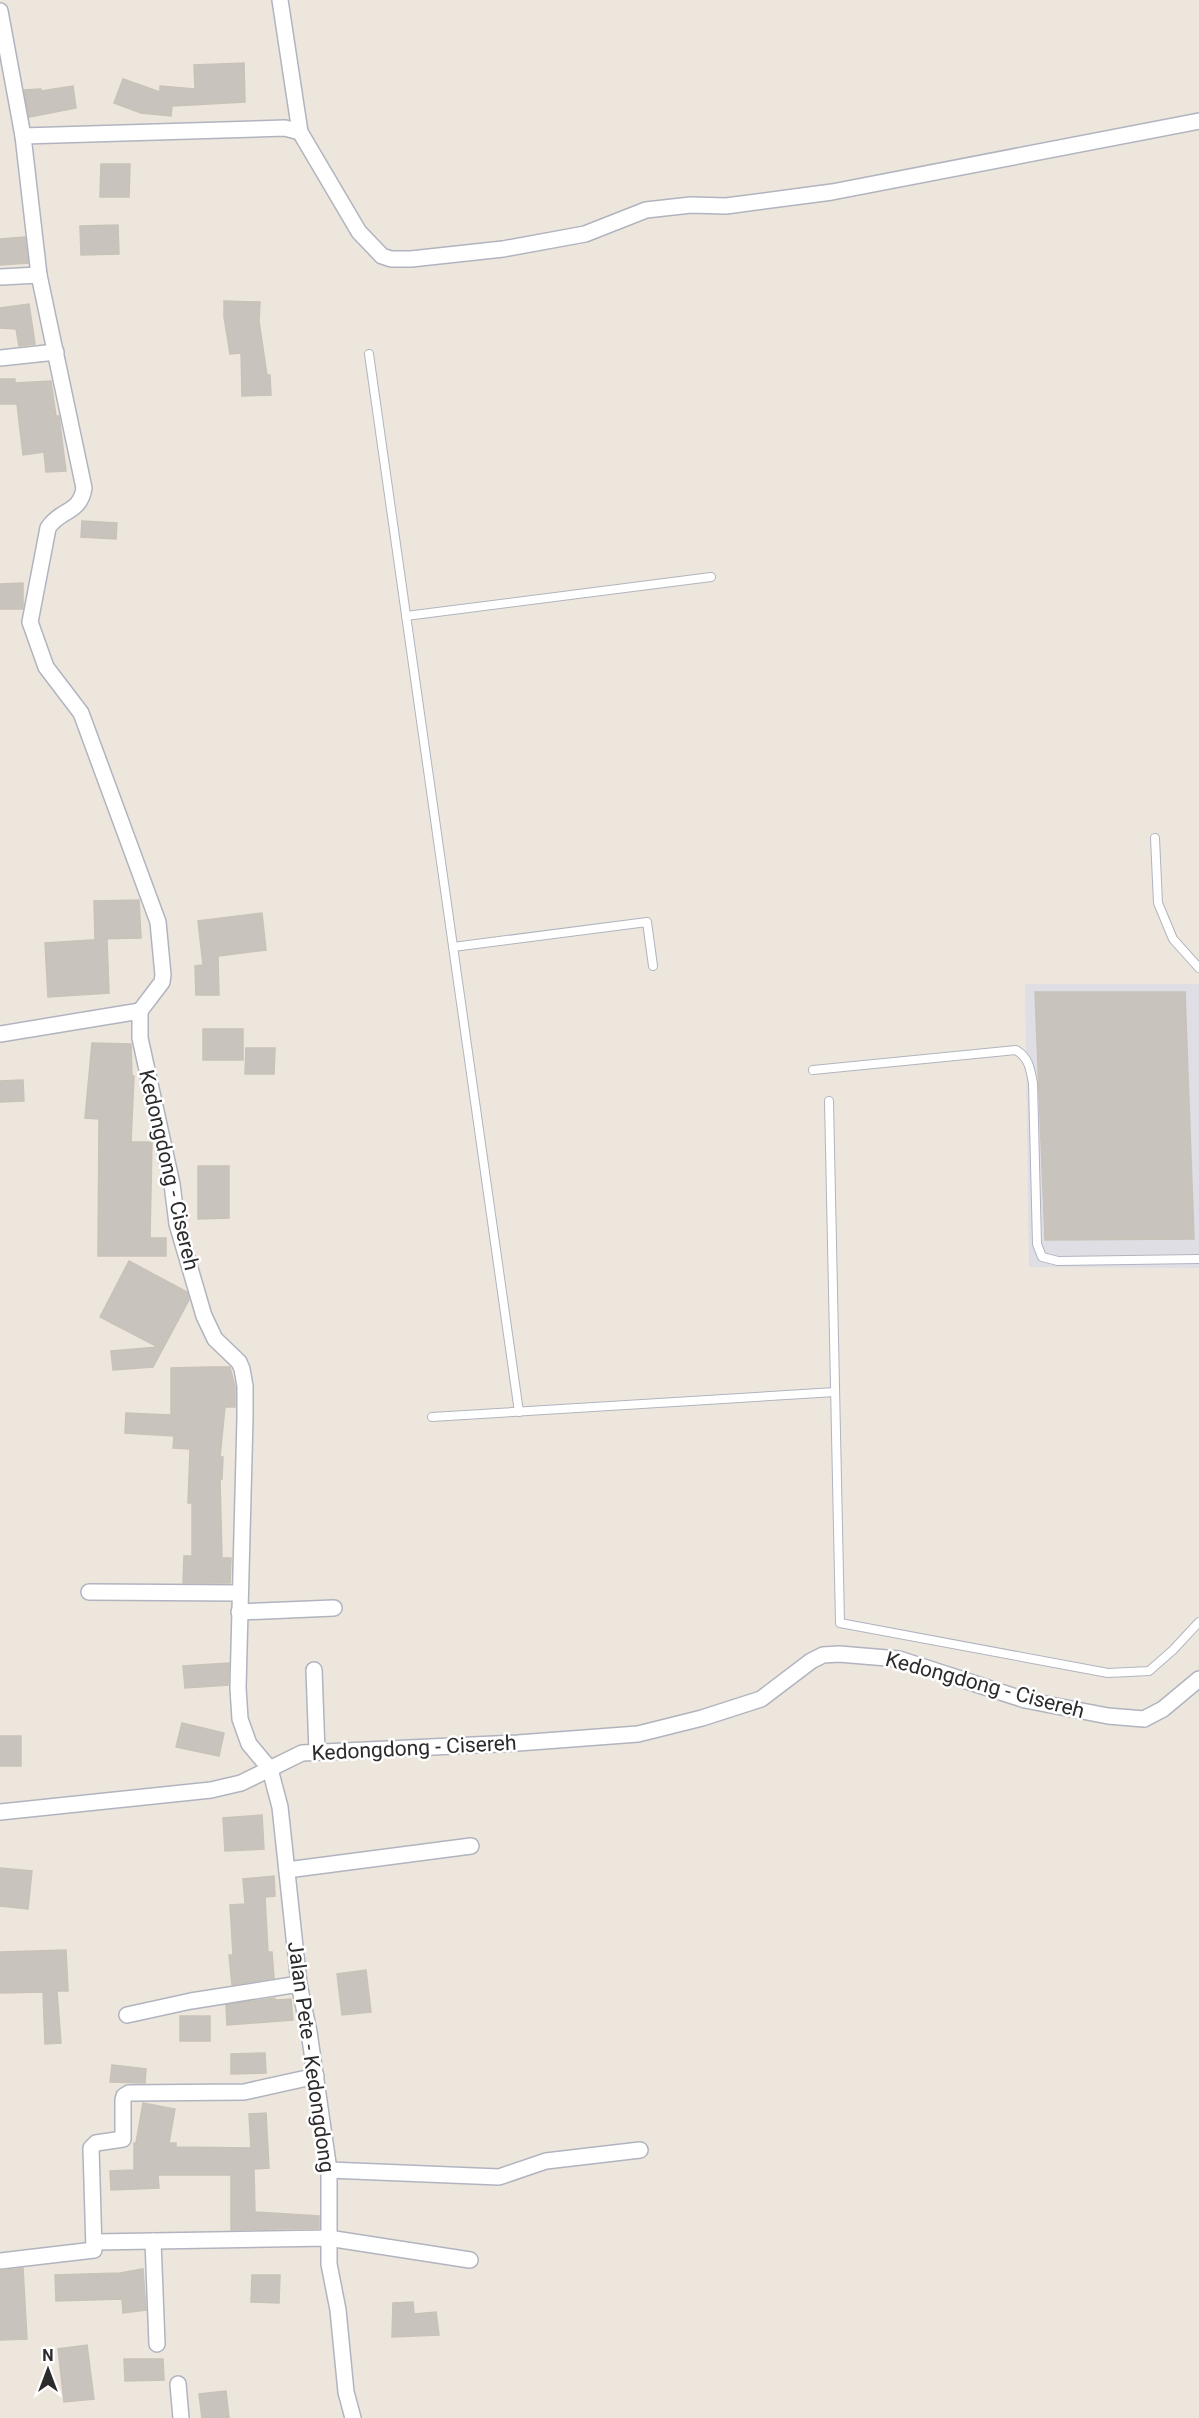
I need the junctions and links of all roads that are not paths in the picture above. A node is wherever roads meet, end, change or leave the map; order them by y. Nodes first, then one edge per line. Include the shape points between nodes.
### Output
1 (280, 0) edge
2 (0, 11) edge
3 (6, 78) edge
4 (1199, 121) edge
5 (300, 132) junction
6 (23, 136) junction
7 (39, 274) junction
8 (0, 277) edge
9 (56, 352) junction
10 (369, 354) dead end
11 (0, 358) edge
12 (711, 577) dead end
13 (406, 616) junction
14 (1155, 838) dead end
15 (453, 947) junction
16 (653, 966) dead end
17 (1199, 968) edge
18 (140, 1011) junction
19 (0, 1034) edge
20 (813, 1070) dead end
21 (829, 1101) dead end
22 (1199, 1259) edge
23 (835, 1392) junction
24 (519, 1412) junction
25 (432, 1417) dead end
26 (89, 1592) dead end
27 (240, 1593) junction
28 (334, 1608) dead end
29 (239, 1611) junction
30 (1199, 1622) edge
31 (314, 1670) dead end
32 (1199, 1679) edge
33 (317, 1752) junction
34 (270, 1769) junction
35 (0, 1812) edge
36 (471, 1846) dead end
37 (287, 1870) junction
38 (298, 1984) junction
39 (127, 2015) dead end
40 (316, 2076) junction
41 (640, 2150) dead end
42 (328, 2170) junction
43 (328, 2238) junction
44 (153, 2241) junction
45 (95, 2242) junction
46 (470, 2260) dead end
47 (0, 2261) edge
48 (157, 2344) dead end
49 (178, 2384) dead end
50 (181, 2418) edge
51 (353, 2418) edge

1 - 5 street
2 - 3 street
3 - 6 street
4 - 5 street via 832,192 726,206 646,210 585,234 503,249 411,259 382,256 360,232
5 - 6 street via 285,128
6 - 7 street
7 - 8 street
7 - 9 street
9 - 11 street
9 - 18 street via 84,488 77,506 53,519 48,528 30,622 46,668 81,713 158,922 164,975
10 - 13 lane
12 - 13 lane
13 - 15 lane
14 - 17 lane via 1158,903 1173,939
15 - 16 lane via 647,922
15 - 24 lane
18 - 19 street
18 - 27 street, Kedongdong - Cisereh via 140,1038 177,1224 204,1316 215,1339 239,1362 244,1378
20 - 22 lane via 1016,1050 1029,1064 1032,1083 1037,1244 1042,1257 1058,1261
21 - 23 lane
23 - 24 lane
23 - 30 lane via 840,1623 1108,1673 1149,1671
24 - 25 lane
26 - 27 street
27 - 29 street, Kedongdong - Cisereh
28 - 29 street
29 - 34 street, Kedongdong - Cisereh via 240,1719 249,1744
31 - 33 street
32 - 33 street, Kedongdong - Cisereh via 1163,1709 1144,1719 1025,1700 899,1659 823,1655 760,1699 638,1734
33 - 34 street, Kedongdong - Cisereh via 302,1753
34 - 35 street via 241,1783 211,1790
34 - 37 street, Jalan Pete - Kedongdong via 280,1807
36 - 37 street
37 - 38 street, Jalan Pete - Kedongdong
38 - 39 street
38 - 40 street, Jalan Pete - Kedongdong
40 - 42 street, Jalan Pete - Kedongdong
40 - 45 street via 243,2092 124,2096 123,2139 96,2143 91,2148
41 - 42 street via 546,2161 499,2177
42 - 43 street, Jalan Pete - Kedongdong
43 - 44 street
43 - 46 street
43 - 51 street, Jalan Pete - Kedongdong via 346,2391
44 - 45 street
44 - 48 street
45 - 47 street via 94,2250 86,2252
49 - 50 street

